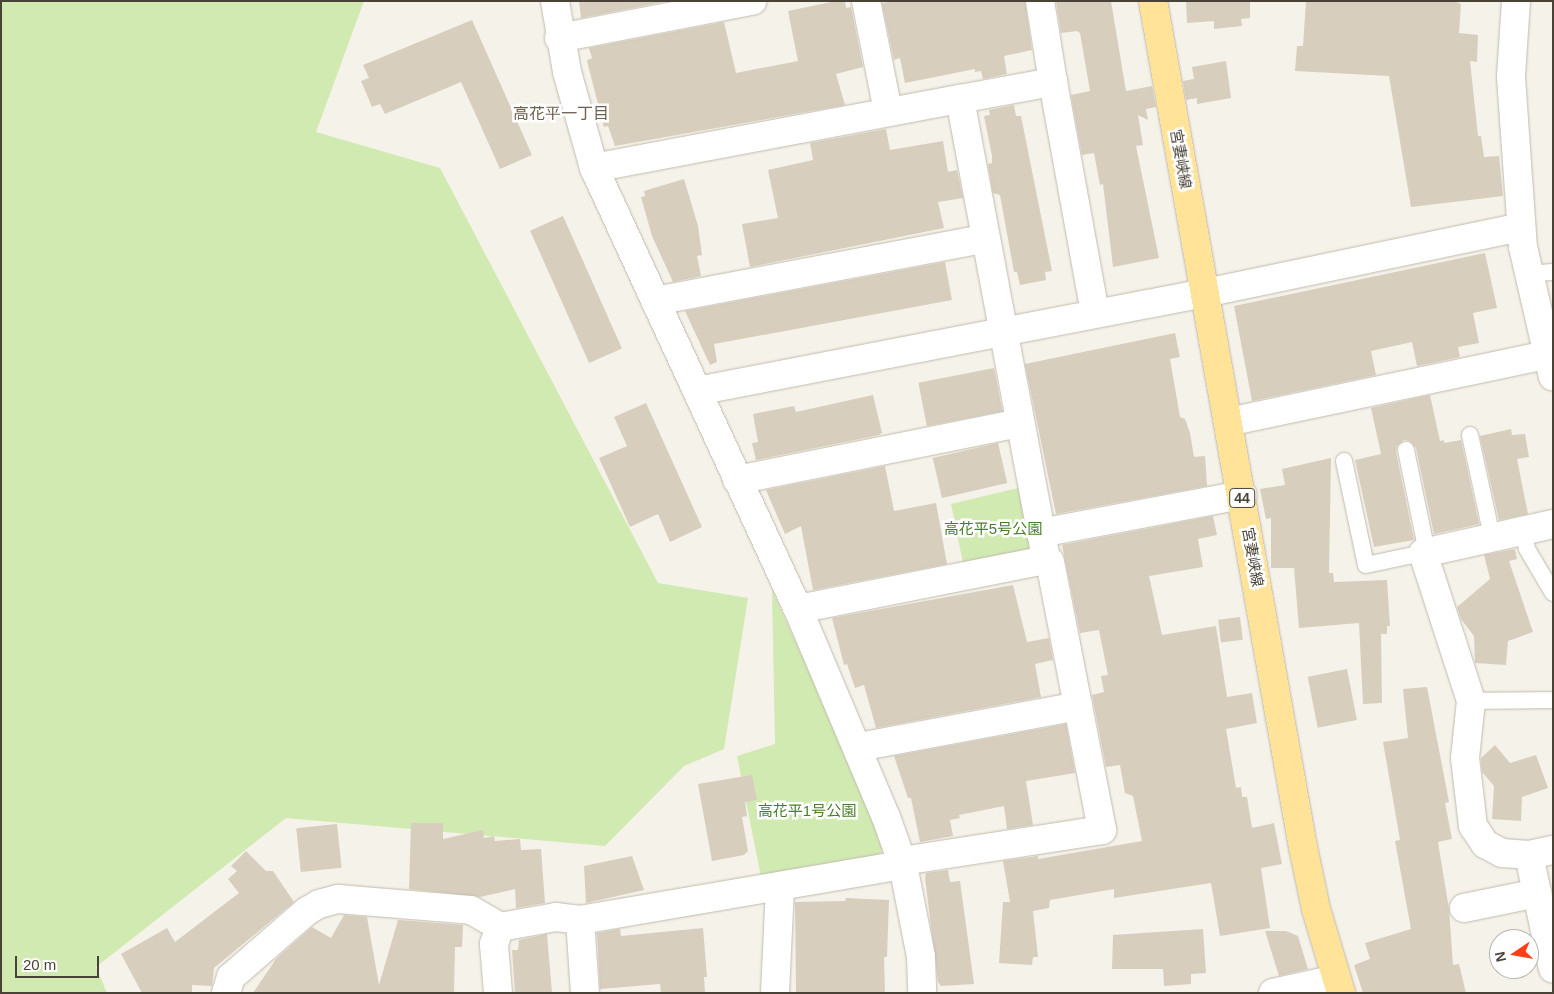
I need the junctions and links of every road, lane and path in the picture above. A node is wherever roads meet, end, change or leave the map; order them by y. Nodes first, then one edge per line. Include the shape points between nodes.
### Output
1 (555, 1) edge
2 (752, 1) edge
3 (866, 1) edge
4 (1040, 1) edge
5 (1153, 1) edge
6 (1516, 1) edge
7 (687, 7) edge
8 (559, 38) junction
9 (1053, 82) junction
10 (960, 99) junction
11 (888, 111) junction
12 (594, 168) junction
13 (1521, 227) junction
14 (984, 239) junction
15 (1540, 273) edge
16 (1205, 293) junction
17 (655, 302) junction
18 (1095, 313) junction
19 (1002, 331) junction
20 (1549, 356) edge
21 (697, 391) junction
22 (1228, 422) junction
23 (1020, 423) junction
24 (1470, 435) dead end
25 (1406, 450) dead end
26 (1344, 461) dead end
27 (736, 480) junction
28 (1242, 495) junction
29 (1553, 524) edge
30 (1523, 530) junction
31 (1041, 533) junction
32 (1492, 537) junction
33 (1426, 552) junction
34 (1046, 560) junction
35 (1553, 592) edge
36 (798, 609) junction
37 (1553, 700) edge
38 (1470, 701) junction
39 (1078, 706) junction
40 (859, 747) junction
41 (1541, 853) edge
42 (902, 863) junction
43 (780, 887) junction
44 (1537, 893) junction
45 (1464, 908) dead end
46 (580, 920) junction
47 (500, 927) junction
48 (1553, 969) edge
49 (1338, 986) edge
50 (226, 993) edge
51 (498, 993) edge
52 (585, 993) edge
53 (775, 993) edge
54 (922, 993) edge
55 (1273, 993) edge

1 - 8 street
2 - 7 street
3 - 11 street
4 - 9 street
5 - 16 main road, 宮妻峡線 / 44
6 - 13 street via 1511,77
7 - 8 street
8 - 12 street
9 - 10 street
9 - 18 street
10 - 11 street
10 - 14 street
11 - 12 street via 871,118
12 - 17 street
13 - 15 street
13 - 16 street
14 - 17 street
14 - 19 street
15 - 20 street
16 - 18 street
16 - 22 main road, 宮妻峡線 / 44
17 - 21 street
18 - 19 street
19 - 21 street
19 - 23 street
20 - 22 street
21 - 27 street
22 - 28 main road, 宮妻峡線 / 44
23 - 27 street
23 - 31 street
24 - 32 lane
25 - 33 lane
26 - 33 lane via 1366,565
27 - 36 street
28 - 31 street
28 - 49 main road, 宮妻峡線 / 44 via 1303,848
29 - 30 street
30 - 32 street
30 - 35 lane via 1527,548
31 - 34 street
32 - 33 street
33 - 38 street
34 - 36 street
34 - 39 street via 1050,562
36 - 40 street
37 - 38 lane
38 - 41 street via 1465,758 1473,826 1479,837 1494,850
39 - 40 street
39 - 42 street via 1102,830
40 - 42 street
41 - 44 street
42 - 43 street
42 - 54 street via 920,957
43 - 46 street
43 - 53 street
44 - 45 street
44 - 48 street
46 - 47 street via 556,917
46 - 52 street
47 - 50 street via 471,910 338,898 307,911 231,977
47 - 51 street via 494,944
49 - 55 street

